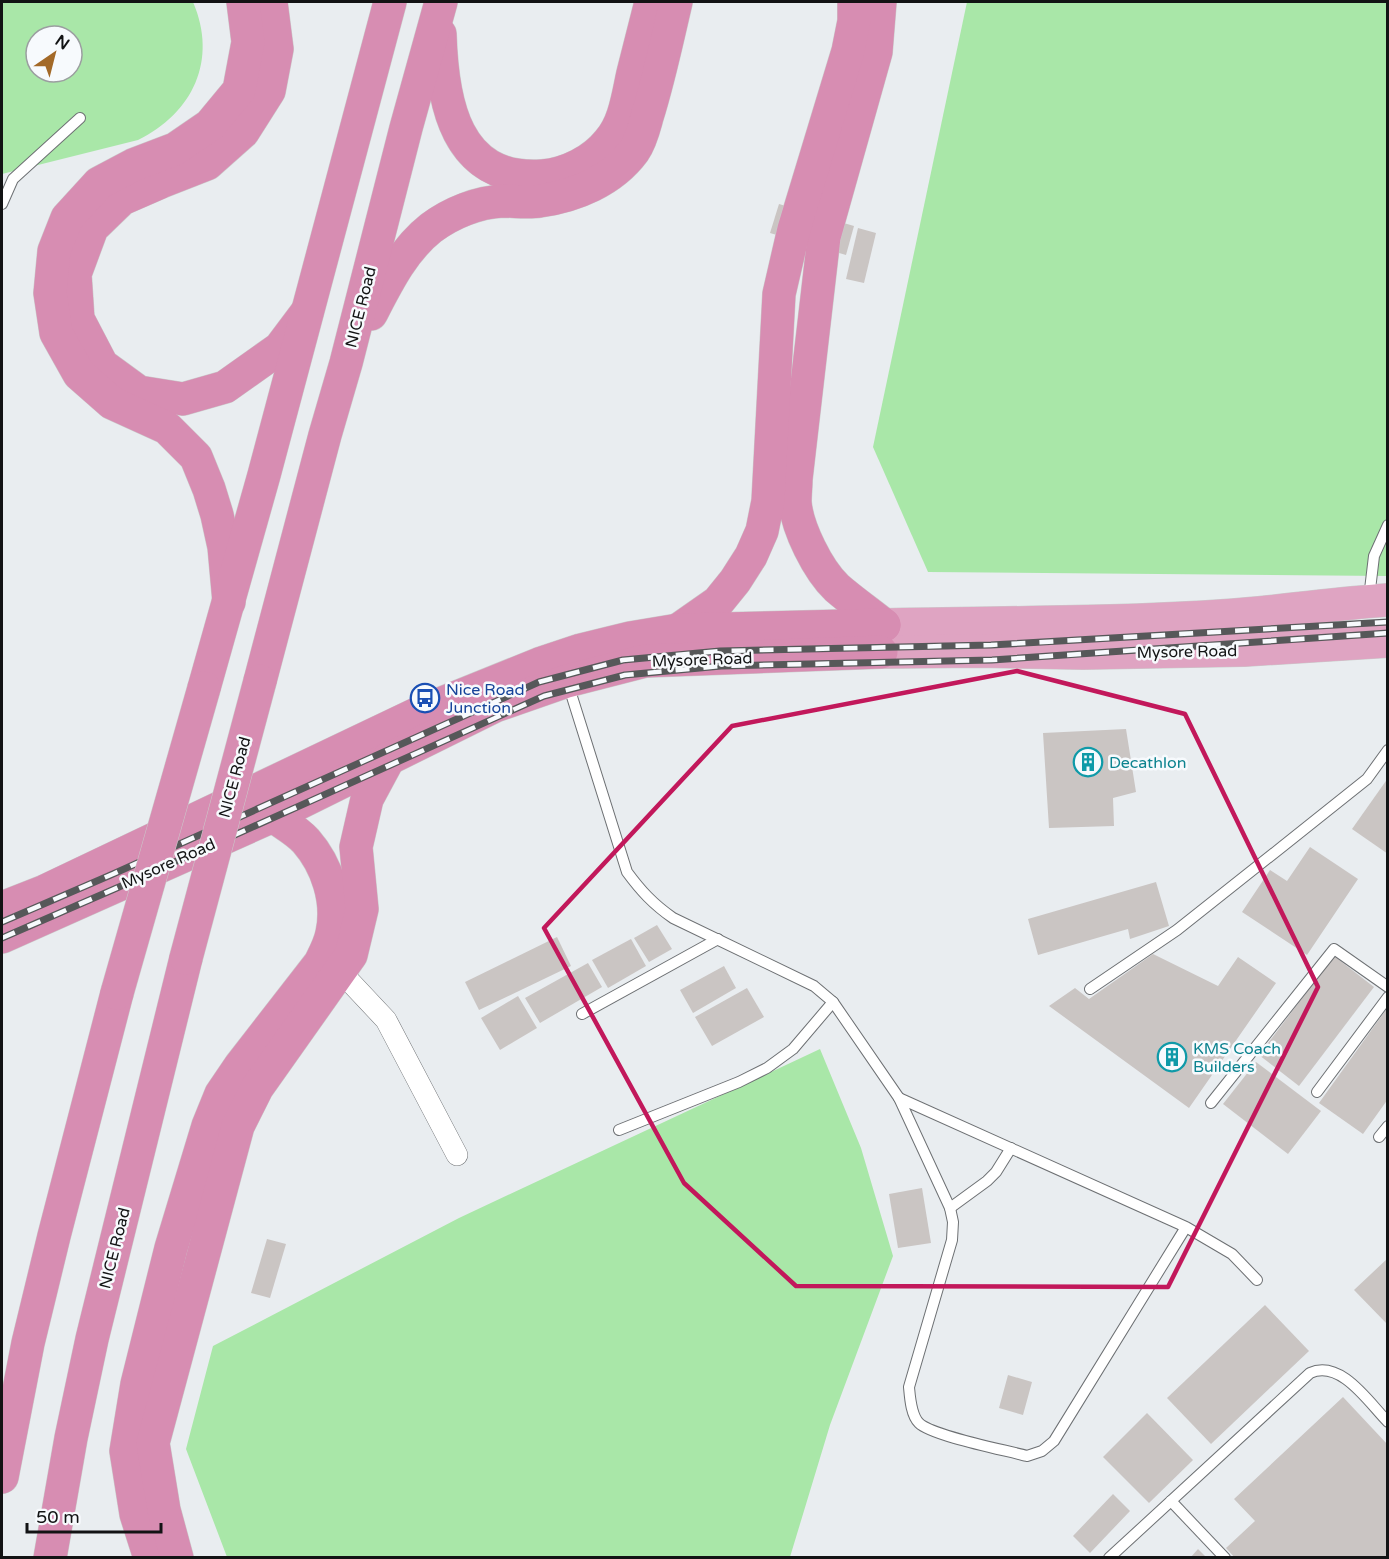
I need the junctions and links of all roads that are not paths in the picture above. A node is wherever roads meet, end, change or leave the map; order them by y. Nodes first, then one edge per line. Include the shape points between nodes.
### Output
1 (243, 2) edge
2 (271, 2) edge
3 (390, 2) edge
4 (651, 2) edge
5 (676, 2) edge
6 (854, 2) edge
7 (880, 2) edge
8 (440, 5) edge
9 (80, 118) dead end
10 (2, 204) edge
11 (308, 312) junction
12 (346, 363) junction
13 (1388, 525) edge
14 (1378, 600) edge
15 (229, 603) junction
16 (678, 630) junction
17 (883, 639) junction
18 (1388, 641) edge
19 (567, 681) junction
20 (1388, 750) edge
21 (389, 758) junction
22 (273, 816) junction
23 (7, 921) edge
24 (718, 939) junction
25 (340, 972) junction
26 (1388, 987) edge
27 (1090, 989) dead end
28 (1388, 997) edge
29 (833, 1002) junction
30 (582, 1014) dead end
31 (1317, 1092) dead end
32 (899, 1098) junction
33 (1211, 1102) dead end
34 (1388, 1126) edge
35 (619, 1130) dead end
36 (1379, 1137) dead end
37 (1011, 1148) junction
38 (457, 1155) dead end
39 (950, 1208) junction
40 (1186, 1227) junction
41 (1257, 1280) dead end
42 (1388, 1422) edge
43 (2, 1477) edge
44 (1171, 1501) junction
45 (50, 1557) edge
46 (150, 1557) edge
47 (177, 1557) edge
48 (1109, 1557) edge
49 (1225, 1557) edge

1 - 15 highway via 248,42 239,90 210,124 175,149 99,183 67,218 54,251 50,293 56,333 80,374 112,403 167,428 195,457 217,514
2 - 11 highway via 277,49 269,91 243,132 207,164 122,199 92,228 75,274 78,319 102,365 140,392 183,399 225,387 279,348
3 - 11 highway
4 - 8 highway via 626,103 618,129 609,142 579,166 528,177 487,165 461,137 444,80
5 - 12 highway via 651,104 635,150 597,183 569,196 478,206 431,228 395,270
6 - 16 highway via 848,51 794,230 779,294 768,501 762,531 751,555 718,602
7 - 17 highway via 876,52 824,237 795,502 807,543 818,563
8 - 12 highway, NICE Road
9 - 10 lane via 13,179
11 - 15 highway
12 - 45 highway, NICE Road, bridge via 186,958 92,1339
13 - 14 lane via 1374,556
14 - 17 highway, Mysore Road via 1247,614 1081,623 984,622
15 - 43 highway, bridge via 117,993 57,1224 28,1343
16 - 17 highway, Mysore Road
16 - 23 highway, Mysore Road via 581,650 425,710 45,891
17 - 18 highway, Mysore Road via 978,651 1083,653 1244,650
17 - 19 highway, Mysore Road via 645,661
19 - 21 highway, Mysore Road via 495,706
19 - 24 lane via 627,872 654,905
20 - 27 lane via 1366,779 1283,846 1177,930
21 - 22 highway, Mysore Road
21 - 25 highway via 367,799 356,847 362,909 351,956
22 - 23 highway, Mysore Road
22 - 46 highway via 305,840 320,861 334,907 333,930 320,963 221,1094 171,1248 137,1384 126,1451 136,1514
24 - 29 lane via 814,986
24 - 30 lane
25 - 38 street via 386,1020
25 - 47 highway via 257,1088 238,1126 153,1443 164,1510
26 - 33 lane via 1334,950
28 - 31 lane
29 - 32 lane
29 - 35 lane via 793,1049 767,1068
32 - 37 lane
32 - 39 lane
34 - 36 lane
37 - 39 lane via 987,1181
37 - 40 lane
39 - 40 lane via 952,1240 909,1387 911,1404 918,1422 933,1432 1027,1456 1054,1442
40 - 41 lane via 1232,1254
42 - 44 lane via 1344,1377 1317,1370
44 - 48 lane
44 - 49 lane

